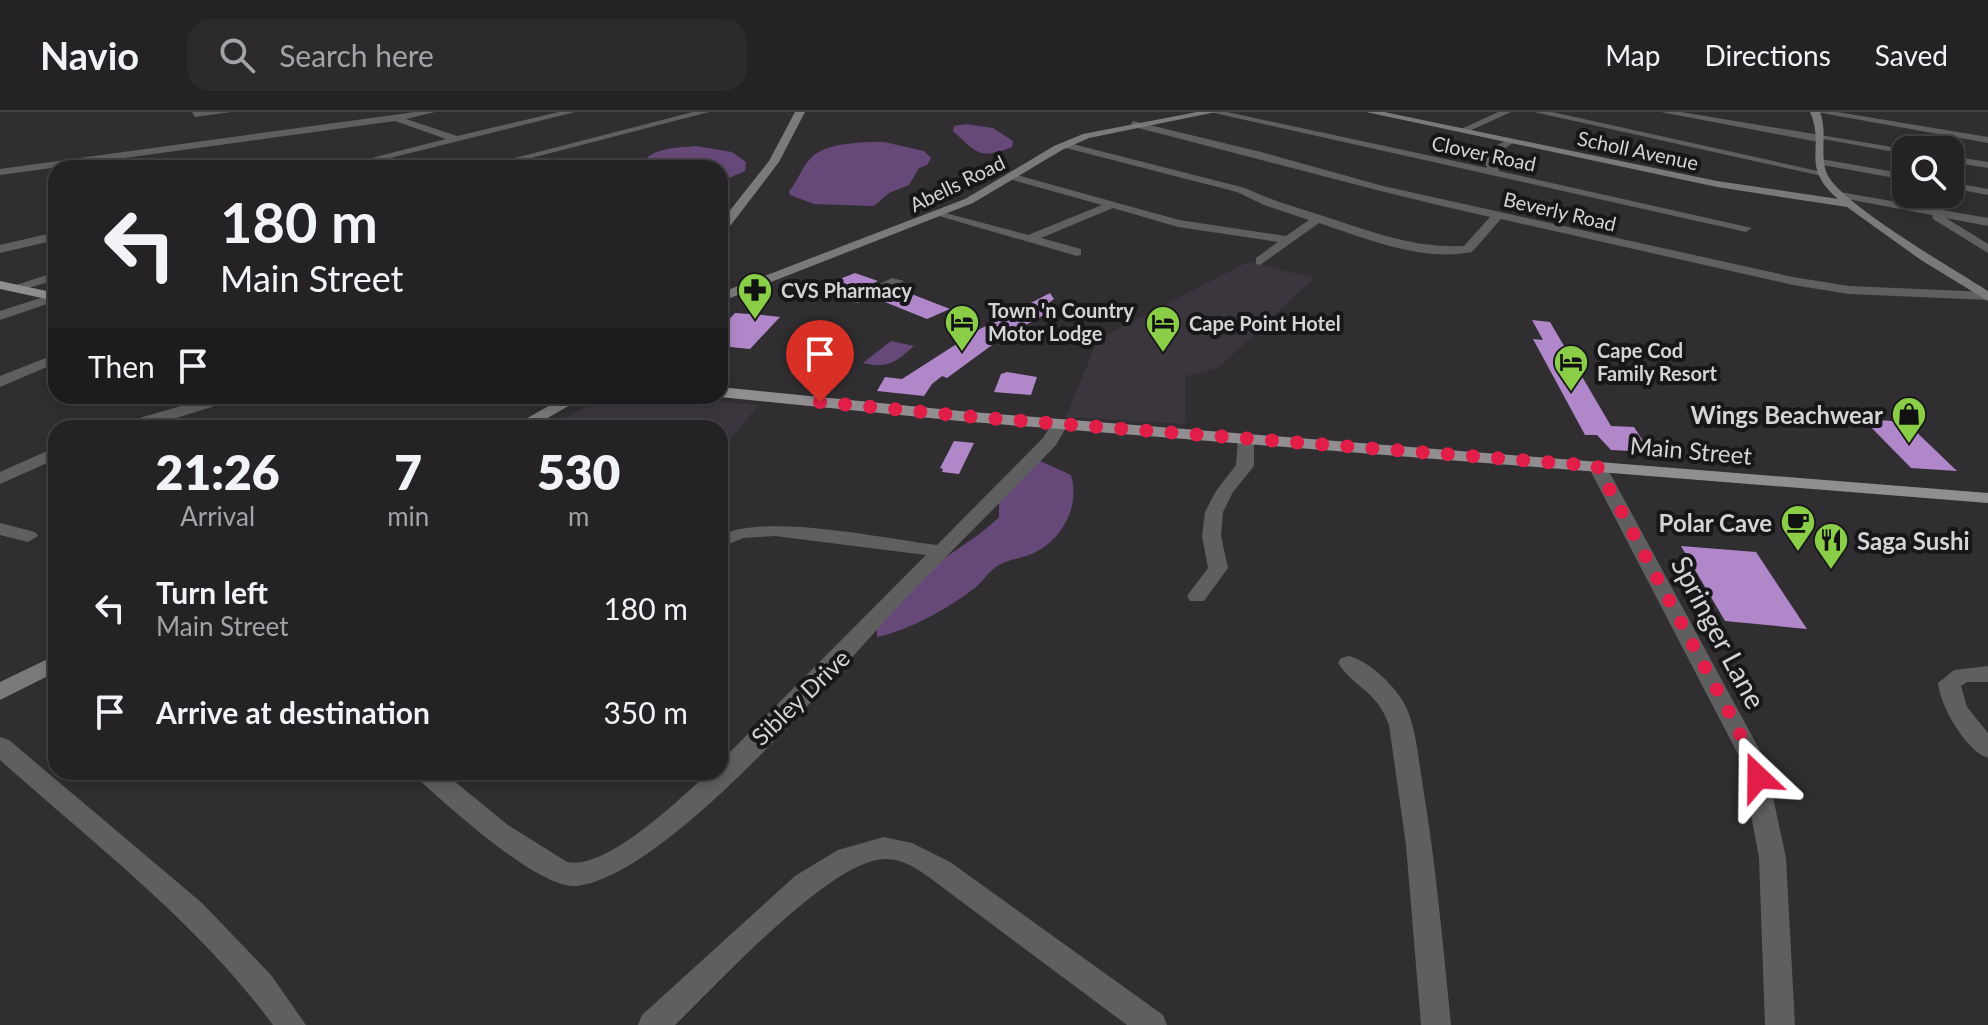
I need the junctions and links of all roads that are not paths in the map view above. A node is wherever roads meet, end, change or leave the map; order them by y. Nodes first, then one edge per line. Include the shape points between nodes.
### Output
1 (197, 112) edge
2 (219, 112) edge
3 (226, 112) edge
4 (357, 112) edge
5 (430, 112) edge
6 (570, 112) edge
7 (704, 112) edge
8 (800, 112) edge
9 (1213, 112) edge
10 (1371, 112) edge
11 (1506, 112) edge
12 (1539, 112) edge
13 (1666, 112) edge
14 (1815, 112) edge
15 (1821, 112) edge
16 (1187, 114) edge
17 (1930, 117) dead end
18 (397, 119) junction
19 (1133, 124) junction
20 (357, 125) junction
21 (1922, 129) junction
22 (1462, 131) junction
23 (1818, 138) junction
24 (456, 139) junction
25 (1988, 140) edge
26 (1510, 141) junction
27 (1065, 145) junction
28 (1892, 149) edge
29 (91, 160) edge
30 (370, 160) edge
31 (517, 160) edge
32 (1964, 161) edge
33 (1988, 165) edge
34 (48, 166) edge
35 (1821, 168) junction
36 (0, 172) edge
37 (1495, 174) junction
38 (1892, 176) edge
39 (1013, 177) junction
40 (1964, 188) edge
41 (1988, 192) edge
42 (1840, 195) junction
43 (1112, 205) junction
44 (1853, 205) junction
45 (1926, 210) junction
46 (938, 214) junction
47 (1498, 215) junction
48 (1319, 218) junction
49 (728, 221) edge
50 (1988, 222) edge
51 (1746, 228) dead end
52 (48, 238) edge
53 (1029, 239) junction
54 (1287, 240) junction
55 (0, 249) edge
56 (1988, 249) edge
57 (1077, 252) dead end
58 (1260, 261) dead end
59 (48, 278) edge
60 (897, 281) dead end
61 (7, 286) edge
62 (48, 295) edge
63 (728, 295) edge
64 (1987, 296) edge
65 (48, 300) edge
66 (853, 300) dead end
67 (0, 316) edge
68 (48, 361) edge
69 (0, 382) edge
70 (728, 393) edge
71 (205, 404) edge
72 (563, 404) edge
73 (152, 420) edge
74 (533, 420) edge
75 (1060, 424) junction
76 (1246, 438) junction
77 (48, 456) edge
78 (1597, 466) junction
79 (0, 479) edge
80 (1988, 498) edge
81 (0, 529) edge
82 (28, 536) dead end
83 (728, 538) edge
84 (941, 551) junction
85 (1197, 596) dead end
86 (1349, 663) dead end
87 (48, 666) edge
88 (1988, 674) edge
89 (0, 692) edge
90 (0, 746) edge
91 (1988, 749) edge
92 (728, 766) edge
93 (437, 780) edge
94 (713, 780) edge
95 (291, 1025) edge
96 (653, 1025) edge
97 (1152, 1025) edge
98 (1436, 1025) edge
99 (1780, 1025) edge

1 - 2 street
2 - 3 street
4 - 20 street
5 - 18 street
6 - 24 street
7 - 31 street
8 - 49 street via 774,162
9 - 16 street, Abells Road
9 - 37 street, Clover Road
10 - 22 street, Scholl Avenue
11 - 22 street
12 - 35 street
13 - 23 street
14 - 23 street
15 - 21 street
16 - 19 street, Abells Road
17 - 21 street
18 - 20 street
18 - 24 street
19 - 27 street, Abells Road
19 - 47 street, Beverly Road
20 - 29 street
21 - 25 street
22 - 26 street, Scholl Avenue
23 - 28 street
23 - 35 street
24 - 30 street
26 - 37 street via 1486,156
26 - 44 street, Scholl Avenue via 1759,192
27 - 39 street, Abells Road
27 - 48 street via 1232,187
32 - 33 street
34 - 36 street
35 - 38 street
35 - 42 street
37 - 51 street, Clover Road
39 - 43 street
39 - 46 street, Abells Road
40 - 41 street
42 - 44 street
42 - 45 street
43 - 53 street
43 - 54 street via 1178,223
44 - 64 street
45 - 50 street
45 - 56 street
46 - 53 street
46 - 63 street, Abells Road
47 - 48 street via 1468,249 1454,251 1380,239
47 - 64 street, Beverly Road via 1812,285
48 - 54 street
52 - 55 street
53 - 57 street
54 - 58 street
59 - 61 street
60 - 66 street
61 - 62 main road
65 - 67 street
68 - 69 street
70 - 75 main road, Main Street
71 - 73 street
72 - 74 street
75 - 76 main road, Main Street
75 - 84 street, Sibley Drive via 1050,441
76 - 78 main road, Main Street
76 - 85 street via 1245,466 1218,497 1212,516 1218,568
77 - 79 street
78 - 80 main road, Main Street
78 - 99 street, Springer Lane via 1737,727 1764,793 1776,903
81 - 82 street
83 - 84 street via 766,529
84 - 92 street, Sibley Drive
86 - 98 street via 1379,687 1401,725
87 - 89 street
88 - 91 street via 1962,675 1949,688 1961,715
90 - 95 street via 223,944
93 - 94 street, Sibley Drive via 533,858 573,875 603,869 642,845
96 - 97 street via 805,884 853,855 888,846 937,868

